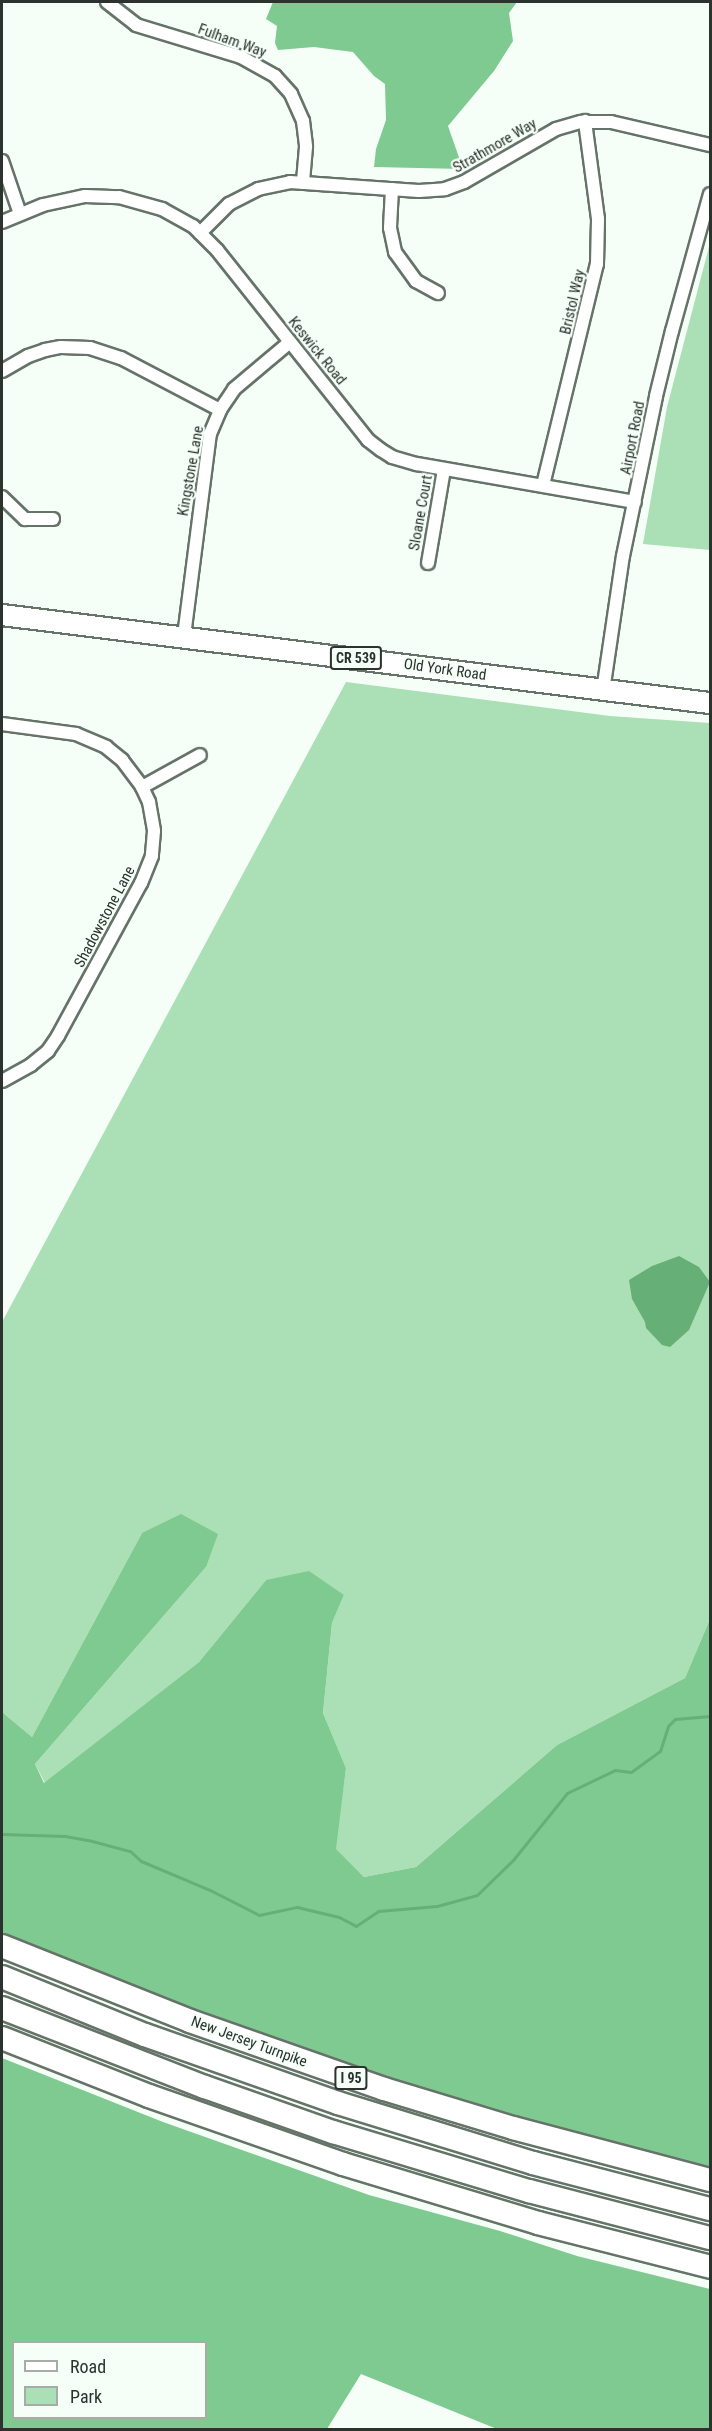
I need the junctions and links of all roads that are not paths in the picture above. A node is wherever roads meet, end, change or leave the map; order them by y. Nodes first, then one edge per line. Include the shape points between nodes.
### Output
1 (107, 2) edge
2 (585, 122) junction
3 (711, 145) edge
4 (2, 161) edge
5 (303, 183) junction
6 (392, 189) junction
7 (711, 194) edge
8 (20, 214) junction
9 (2, 222) edge
10 (200, 233) junction
11 (438, 293) dead end
12 (290, 342) junction
13 (2, 371) edge
14 (220, 411) junction
15 (444, 469) junction
16 (543, 485) junction
17 (2, 497) edge
18 (635, 502) junction
19 (53, 519) dead end
20 (428, 563) dead end
21 (2, 615) edge
22 (184, 636) junction
23 (603, 691) junction
24 (711, 703) edge
25 (2, 724) edge
26 (200, 755) dead end
27 (142, 787) junction
28 (2, 1081) edge
29 (2, 1946) edge
30 (2, 1977) edge
31 (2, 2008) edge
32 (2, 2038) edge
33 (711, 2180) edge
34 (711, 2209) edge
35 (711, 2238) edge
36 (711, 2267) edge

1 - 5 street, Fulham Way via 136,25 241,57 275,76 291,94 303,122
2 - 3 street, Strathmore Way via 611,122
2 - 6 street, Strathmore Way via 545,135 454,187 431,191
2 - 16 street, Bristol Way via 598,219 597,264
4 - 8 street
5 - 6 street, Strathmore Way
5 - 10 street, Strathmore Way via 274,184 242,196 218,213
6 - 11 street via 390,228 395,252 416,281
7 - 18 street, Airport Road via 672,331
8 - 9 street, Keswick Road
8 - 10 street, Keswick Road via 61,200 109,196 162,209
10 - 12 street, Keswick Road
12 - 14 street, Kingstone Lane via 242,381
12 - 15 street, Keswick Road via 368,440 404,461
13 - 14 street via 45,350 90,348 121,358
14 - 22 street, Kingstone Lane via 207,451
15 - 16 street, Keswick Road
15 - 20 street, Sloane Court
16 - 18 street, Keswick Road
17 - 19 street via 25,519
18 - 23 street, Airport Road
21 - 22 main road, Old York Road / CR 539
22 - 23 main road, Old York Road / CR 539
23 - 24 main road, Old York Road / CR 539
25 - 27 street, Shadowstone Lane via 93,740 122,760
26 - 27 street
27 - 28 street, Shadowstone Lane via 152,815 154,837 141,883 58,1036 31,1065
29 - 33 highway, New Jersey Turnpike / I 95 via 190,2021 384,2089 543,2137
30 - 34 highway, New Jersey Turnpike / I 95 via 145,2035 348,2107 533,2163
31 - 35 highway via 333,2132 540,2194
32 - 36 highway via 192,2112 353,2168 560,2229

